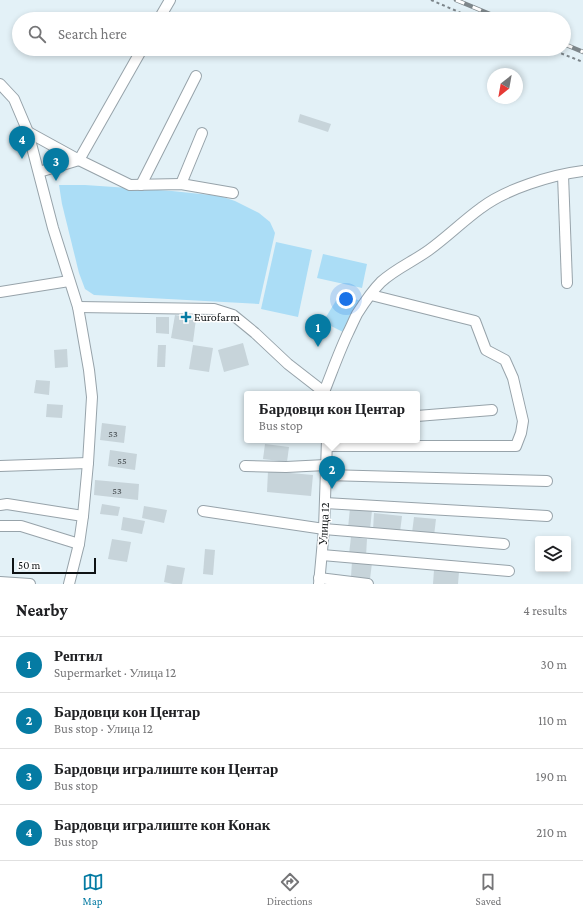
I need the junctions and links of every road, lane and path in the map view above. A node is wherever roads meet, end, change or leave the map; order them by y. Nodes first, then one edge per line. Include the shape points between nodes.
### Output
1 (170, 0) edge
2 (431, 0) edge
3 (163, 12) edge
4 (459, 12) edge
5 (138, 56) edge
6 (568, 56) edge
7 (583, 62) edge
8 (196, 76) dead end
9 (0, 84) edge
10 (28, 132) junction
11 (202, 133) dead end
12 (79, 160) junction
13 (39, 172) junction
14 (583, 172) edge
15 (563, 175) junction
16 (181, 184) junction
17 (142, 185) junction
18 (233, 193) dead end
19 (69, 281) junction
20 (567, 283) dead end
21 (0, 292) edge
22 (371, 294) junction
23 (78, 307) junction
24 (322, 391) edge
25 (325, 391) edge
26 (492, 410) dead end
27 (420, 416) edge
28 (327, 443) edge
29 (88, 463) junction
30 (0, 466) edge
31 (245, 466) dead end
32 (326, 470) junction
33 (547, 481) dead end
34 (325, 503) junction
35 (0, 504) edge
36 (203, 511) dead end
37 (83, 516) junction
38 (547, 516) dead end
39 (0, 526) edge
40 (324, 529) junction
41 (79, 544) junction
42 (504, 544) dead end
43 (322, 555) junction
44 (509, 571) dead end
45 (319, 581) edge
46 (0, 582) edge
47 (30, 584) edge
48 (69, 584) edge
49 (368, 584) edge

1 - 3 street
2 - 4 path
5 - 12 street
6 - 7 path
8 - 17 street
9 - 10 street via 14,99
10 - 12 street
10 - 13 street
11 - 16 street
12 - 13 street
12 - 17 street via 130,185
13 - 19 street
14 - 15 street
15 - 20 street
15 - 22 street via 503,194 482,207 429,250 381,282
16 - 17 street
16 - 18 street
19 - 21 street
19 - 23 street
22 - 25 street via 357,314
22 - 28 street via 475,321 486,350 505,360 513,378 523,421 521,433 516,446
23 - 24 street via 214,309 233,315
23 - 29 street via 92,397
26 - 27 street
28 - 32 street, Улица 12
29 - 30 street
29 - 37 street
31 - 32 street
32 - 33 street
32 - 34 street, Улица 12
34 - 38 street
34 - 40 street, Улица 12
35 - 37 street
36 - 40 street
37 - 41 street
39 - 41 street via 21,526
40 - 42 street
40 - 43 street, Улица 12
41 - 48 street
43 - 44 street
43 - 45 street, Улица 12
45 - 49 street
46 - 47 street

